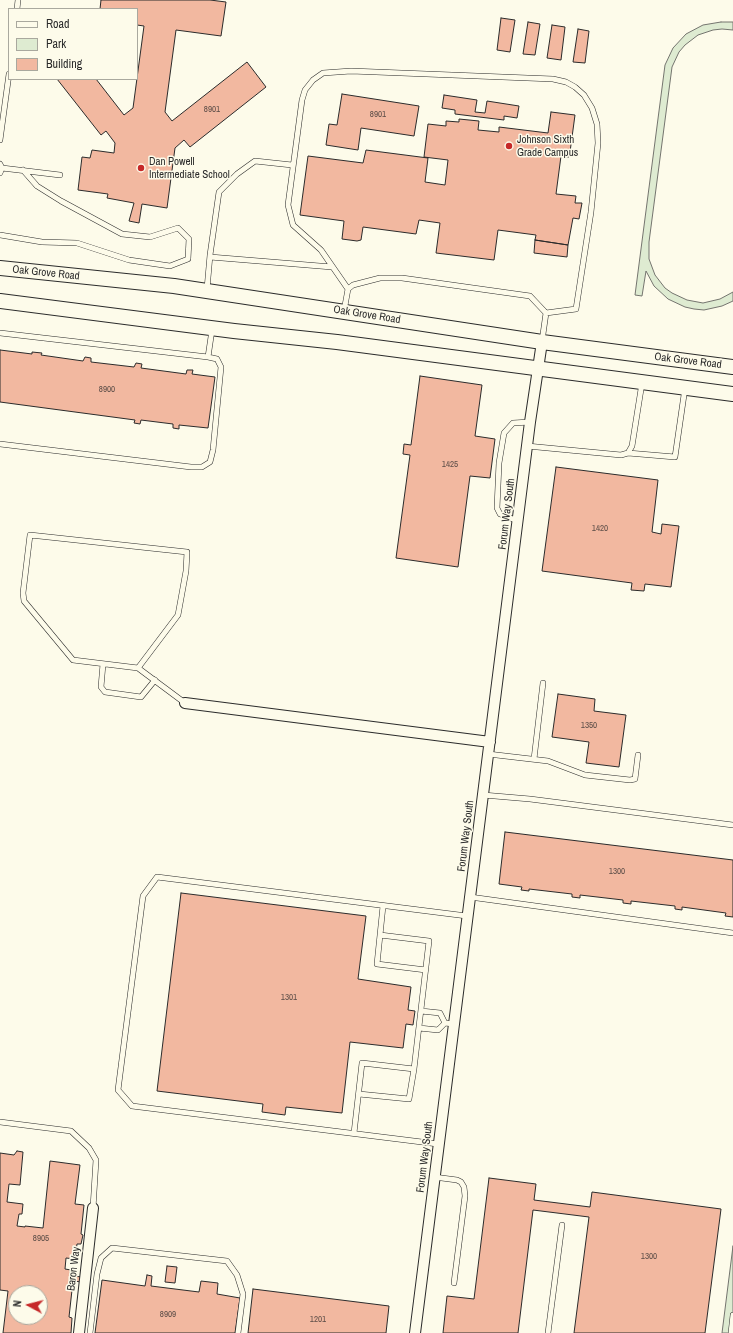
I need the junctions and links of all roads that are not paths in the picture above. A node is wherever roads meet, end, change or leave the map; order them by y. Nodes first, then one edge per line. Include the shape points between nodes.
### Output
1 (8, 80) edge
2 (0, 140) edge
3 (292, 165) junction
4 (1, 168) edge
5 (23, 170) junction
6 (60, 175) dead end
7 (0, 234) edge
8 (210, 257) junction
9 (332, 267) junction
10 (0, 268) edge
11 (348, 289) junction
12 (207, 291) junction
13 (0, 301) edge
14 (344, 311) junction
15 (546, 313) junction
16 (213, 328) junction
17 (0, 333) edge
18 (542, 342) junction
19 (208, 358) junction
20 (733, 367) edge
21 (537, 369) junction
22 (642, 382) junction
23 (685, 388) junction
24 (733, 394) edge
25 (530, 422) junction
26 (0, 444) edge
27 (527, 446) junction
28 (628, 453) junction
29 (518, 521) junction
30 (103, 664) junction
31 (138, 668) junction
32 (155, 680) junction
33 (543, 683) dead end
34 (185, 703) joint
35 (490, 742) junction
36 (488, 754) junction
37 (638, 755) dead end
38 (534, 759) junction
39 (483, 795) junction
40 (733, 825) edge
41 (470, 896) junction
42 (383, 906) junction
43 (467, 916) junction
44 (733, 933) edge
45 (380, 935) junction
46 (426, 970) junction
47 (421, 1011) junction
48 (450, 1023) junction
49 (418, 1028) junction
50 (414, 1069) junction
51 (359, 1094) junction
52 (0, 1122) edge
53 (354, 1134) junction
54 (438, 1144) junction
55 (434, 1177) junction
56 (93, 1208) joint
57 (562, 1225) dead end
58 (454, 1283) dead end
59 (733, 1315) edge
60 (79, 1333) edge
61 (90, 1333) edge
62 (238, 1333) edge
63 (415, 1333) edge
64 (548, 1333) edge
65 (731, 1333) edge

1 - 2 lane
3 - 8 lane via 255,161 219,192
3 - 9 lane via 288,205 293,225 320,250
3 - 15 lane via 305,90 323,73 351,71 553,79 576,87 592,108 597,124 598,143 591,212 576,309
4 - 5 lane
5 - 6 lane
5 - 7 lane via 37,186 122,234 150,237 178,228 190,239 188,259 170,266 129,260 77,243 42,242
8 - 9 lane
8 - 12 lane
9 - 11 lane
10 - 12 street, Oak Grove Road
11 - 14 lane
11 - 15 lane via 353,285 380,278 402,278 530,296
12 - 14 street, Oak Grove Road
13 - 16 street
14 - 18 street, Oak Grove Road
15 - 18 lane
16 - 19 lane
16 - 21 street
17 - 19 lane
18 - 20 street, Oak Grove Road
18 - 21 street, Forum Way South
19 - 26 lane via 217,359 222,367 213,450 210,462 202,467
21 - 22 street
21 - 25 street, Forum Way South
22 - 23 street
22 - 28 lane via 632,446
23 - 24 street
23 - 28 lane via 675,457
25 - 27 street, Forum Way South
25 - 29 lane via 513,423 504,434 499,463 497,508 500,514
27 - 28 lane via 621,455
27 - 29 street, Forum Way South
29 - 35 street, Forum Way South
30 - 31 lane
30 - 31 lane via 73,660 24,601 30,535 187,552 178,615
30 - 32 lane via 101,687 105,692 141,697
31 - 32 lane
32 - 34 lane
33 - 38 lane
34 - 35 street
35 - 36 street, Forum Way South
36 - 38 lane
36 - 39 street, Forum Way South
37 - 38 lane via 635,779 630,780 585,775 548,761
39 - 40 lane
39 - 41 street, Forum Way South
41 - 43 street, Forum Way South
41 - 44 lane
42 - 43 lane
42 - 45 lane
42 - 53 lane via 157,877 143,896 118,1090 132,1106
43 - 48 street, Forum Way South
45 - 46 lane via 429,941
45 - 46 lane via 377,964
46 - 47 lane
47 - 48 lane via 440,1013
47 - 49 lane
48 - 49 lane via 438,1030
48 - 54 street, Forum Way South
49 - 50 lane
50 - 51 lane via 409,1100
50 - 51 lane via 362,1063
51 - 53 lane
52 - 56 lane via 71,1131 89,1148 96,1160
53 - 54 lane
54 - 55 street, Forum Way South
55 - 58 lane via 457,1180 464,1188
55 - 63 street, Forum Way South
56 - 60 street, Baron Way
57 - 64 lane
59 - 65 lane
61 - 62 lane via 101,1258 112,1248 227,1261 237,1275 243,1294

